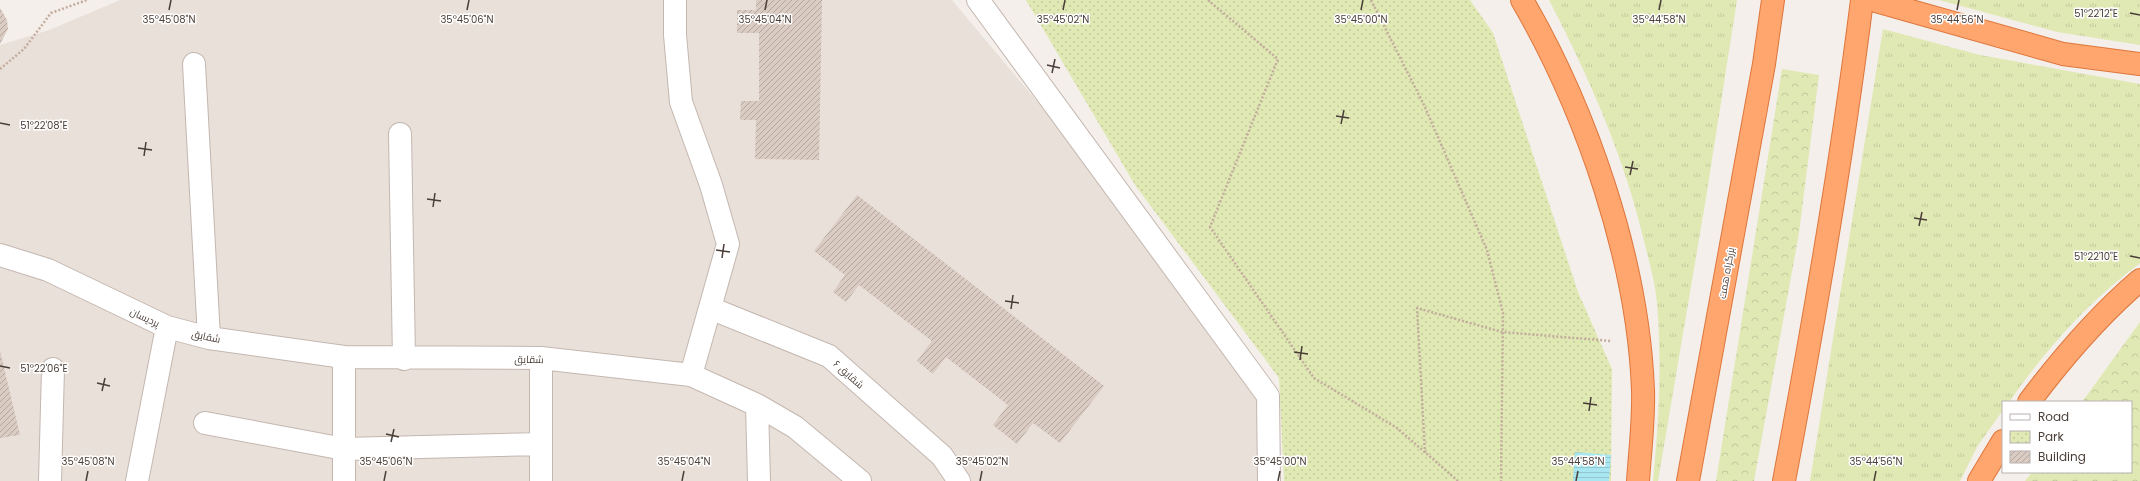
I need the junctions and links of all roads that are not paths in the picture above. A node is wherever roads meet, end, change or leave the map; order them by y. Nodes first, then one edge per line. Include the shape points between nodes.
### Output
1 (675, 0) edge
2 (978, 0) edge
3 (1522, 0) edge
4 (1773, 0) edge
5 (1862, 0) edge
6 (1872, 0) edge
7 (194, 64) dead end
8 (2140, 64) edge
9 (400, 134) dead end
10 (0, 254) edge
11 (2140, 280) edge
12 (710, 308) junction
13 (167, 327) junction
14 (209, 338) junction
15 (344, 357) junction
16 (541, 358) junction
17 (404, 359) junction
18 (53, 369) dead end
19 (691, 375) junction
20 (2030, 401) edge
21 (757, 405) junction
22 (205, 423) dead end
23 (2002, 443) edge
24 (541, 444) junction
25 (344, 449) junction
26 (50, 481) edge
27 (137, 481) edge
28 (344, 481) edge
29 (541, 481) edge
30 (759, 481) edge
31 (860, 481) edge
32 (959, 481) edge
33 (1269, 481) edge
34 (1638, 481) edge
35 (1688, 481) edge
36 (1784, 481) edge
37 (1980, 481) edge

1 - 12 street via 675,35 681,102 711,185 728,244
2 - 33 street via 1268,396
3 - 34 highway via 1567,89 1601,178 1623,255 1637,322 1643,391
4 - 35 highway, بزرگراه همت via 1764,64
5 - 36 highway via 1852,82
6 - 8 highway via 2063,54
7 - 14 street
9 - 17 street
10 - 13 street, پردیسان via 48,270
11 - 20 highway via 2076,343
12 - 19 street
12 - 32 street, شقایق ۶ via 829,356 942,456
13 - 14 street, شقایق
13 - 27 street, پردیسان
14 - 15 street, شقایق
15 - 17 street, شقایق
15 - 25 street
16 - 17 street, شقایق
16 - 19 street, شقایق
16 - 24 street
18 - 26 street
19 - 21 street, شقایق
21 - 30 street
21 - 31 street, شقایق via 795,427
22 - 25 street
23 - 37 highway
24 - 25 street
24 - 29 street
25 - 28 street

